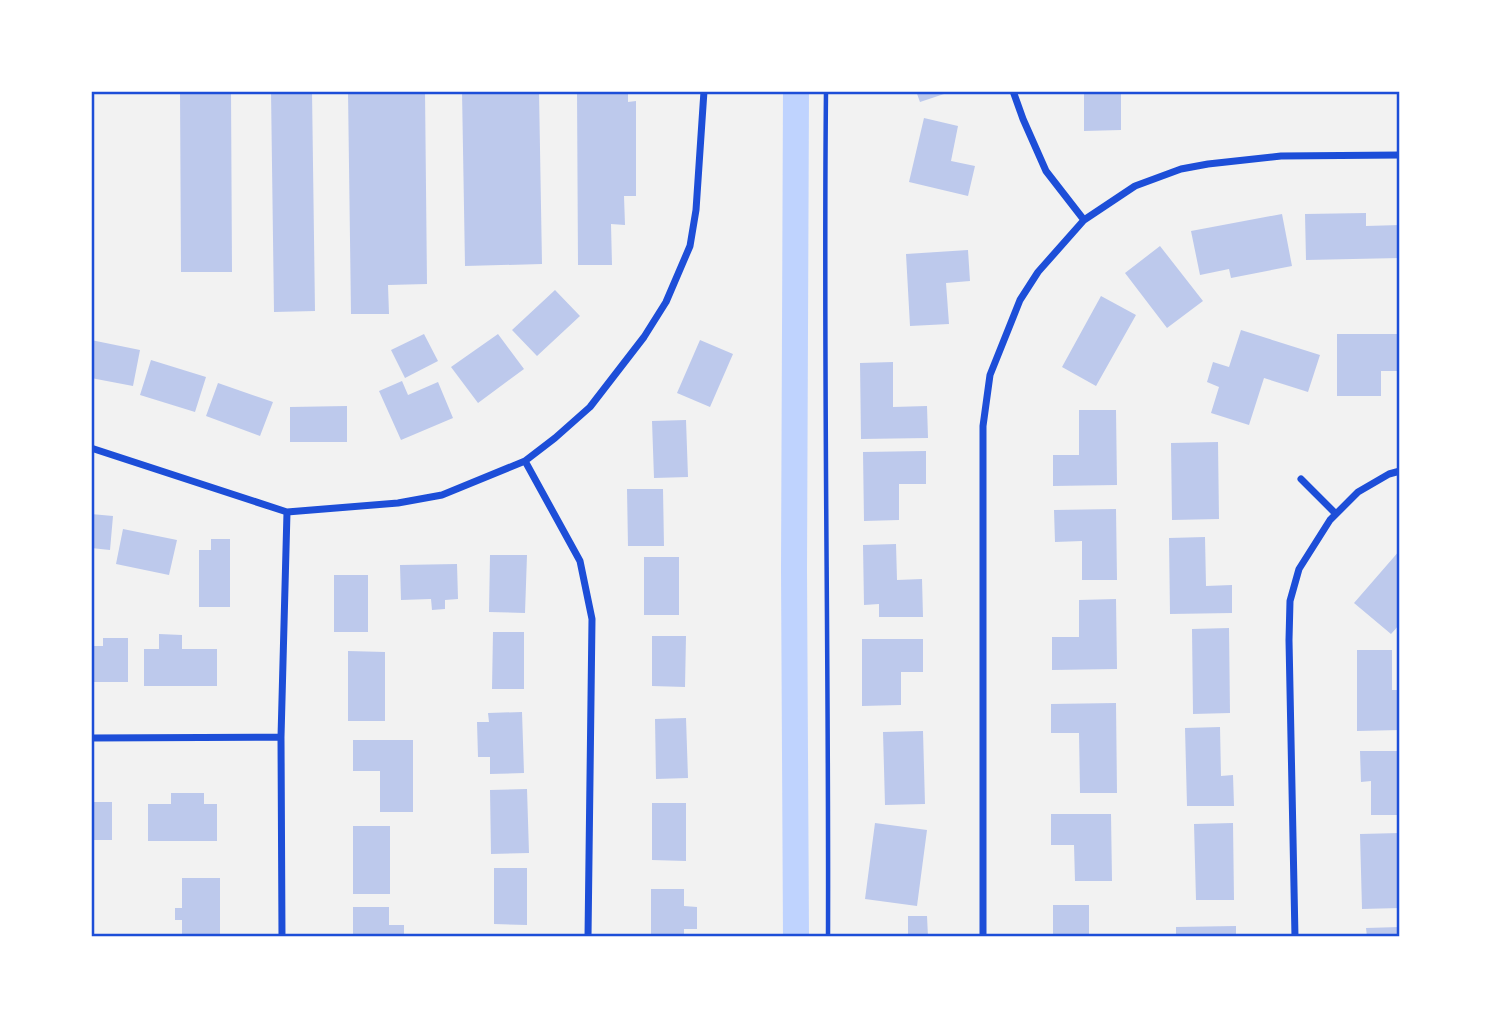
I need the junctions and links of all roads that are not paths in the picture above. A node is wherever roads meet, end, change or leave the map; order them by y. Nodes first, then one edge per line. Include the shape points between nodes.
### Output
1 (704, 91) edge
2 (1013, 91) edge
3 (1400, 155) edge
4 (1084, 220) junction
5 (91, 448) edge
6 (525, 461) junction
7 (1400, 471) edge
8 (1301, 479) dead end
9 (287, 512) junction
10 (1336, 514) junction
11 (281, 737) junction
12 (91, 738) edge
13 (282, 937) edge
14 (588, 937) edge
15 (982, 937) edge
16 (1295, 937) edge

1 - 6 street via 690,246 666,302 590,407
2 - 4 street via 1046,171
3 - 4 street via 1281,156 1181,169 1135,186
4 - 15 street via 1020,300 990,375 983,426
5 - 9 street
6 - 9 street via 442,495
6 - 14 street via 580,561 592,619
7 - 10 street via 1358,492
8 - 10 street
9 - 11 street
10 - 16 street via 1299,569 1290,601
11 - 12 street
11 - 13 street

